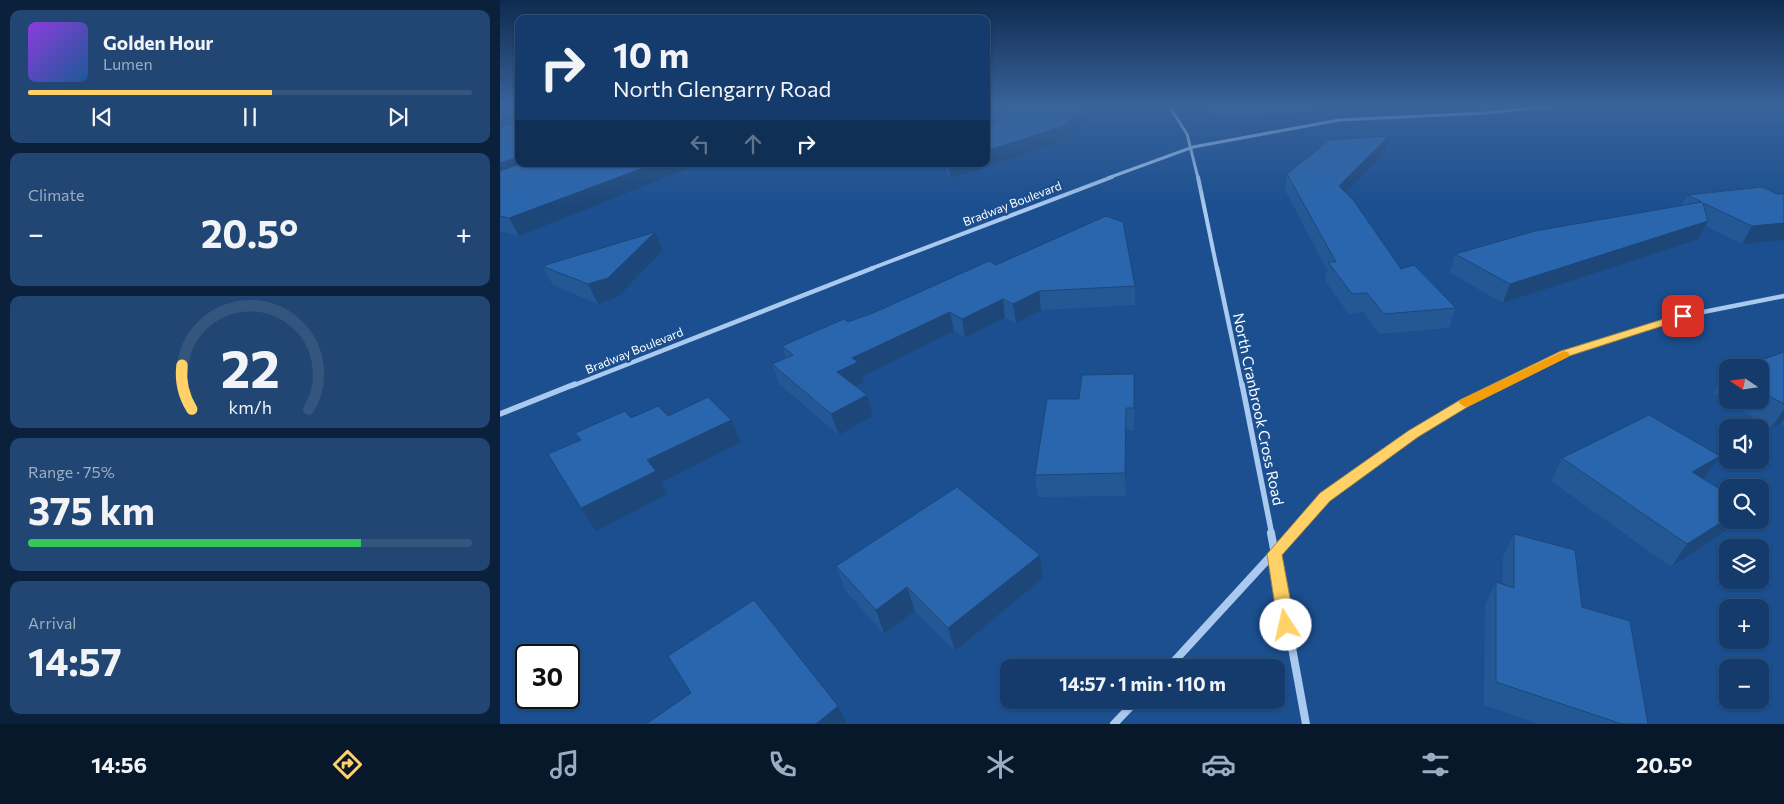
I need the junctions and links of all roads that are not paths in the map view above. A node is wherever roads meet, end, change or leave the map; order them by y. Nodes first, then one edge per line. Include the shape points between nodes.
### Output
1 (1190, 140) edge
2 (1232, 140) edge
3 (1193, 147) junction
4 (1784, 296) edge
5 (500, 414) edge
6 (1274, 554) junction
7 (1176, 659) edge
8 (1128, 709) edge
9 (1114, 724) edge
10 (1306, 724) edge

1 - 3 street, North Cranbrook Cross Road
2 - 3 street, Bradway Boulevard
3 - 5 street, Bradway Boulevard via 1024,208
3 - 6 street, North Cranbrook Cross Road
4 - 6 street via 1683,316 1565,354 1464,403 1413,434 1325,497
6 - 7 street
6 - 10 street, North Cranbrook Cross Road
8 - 9 street

